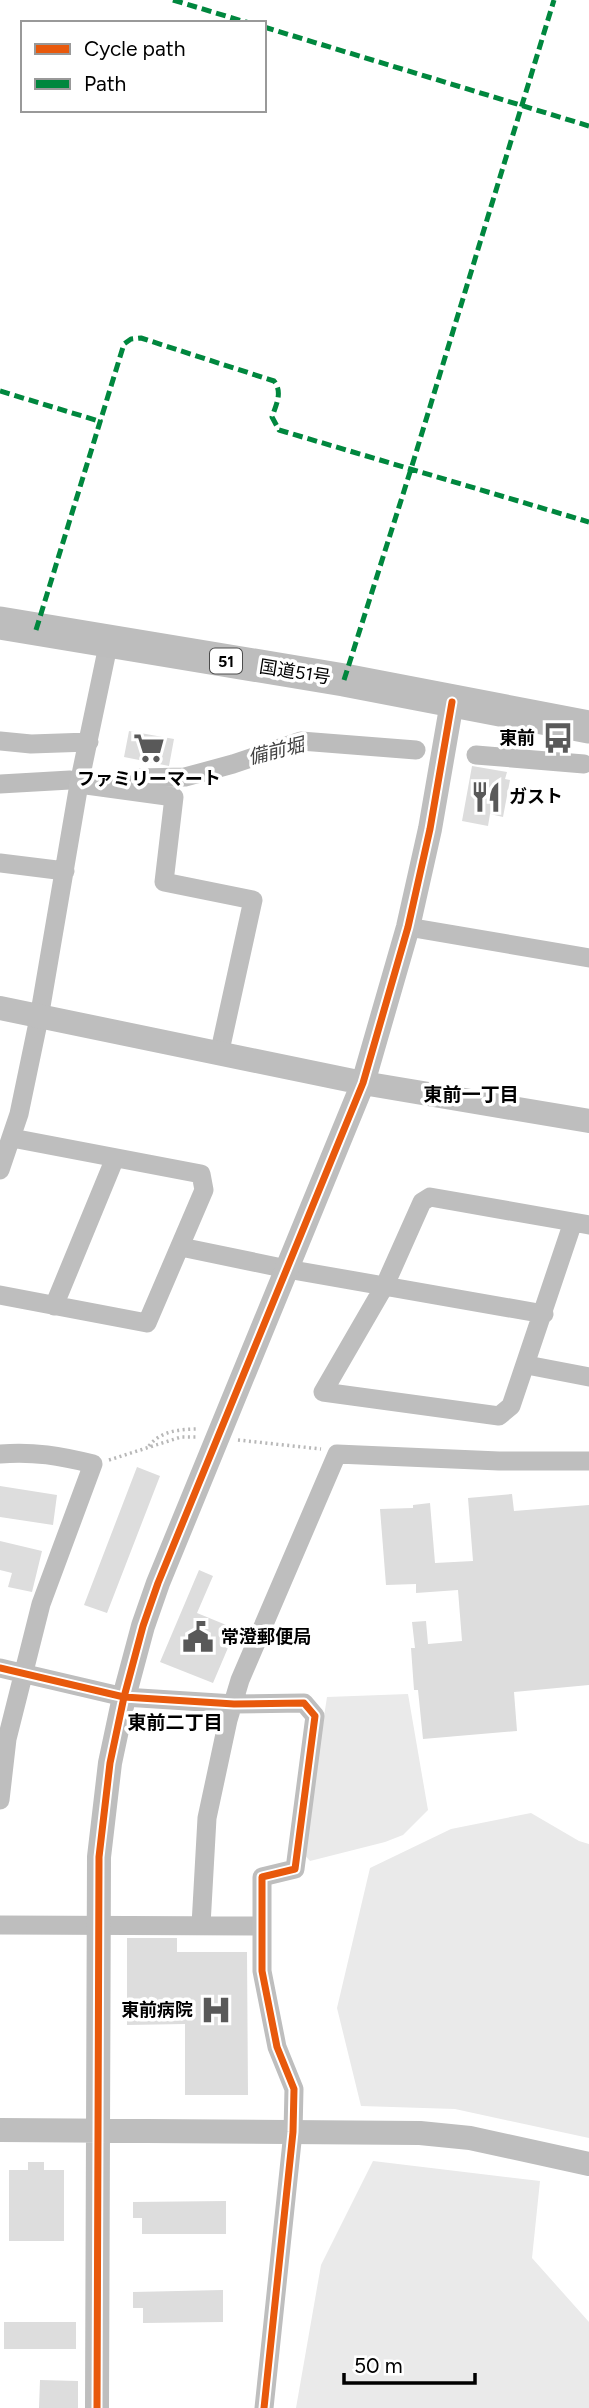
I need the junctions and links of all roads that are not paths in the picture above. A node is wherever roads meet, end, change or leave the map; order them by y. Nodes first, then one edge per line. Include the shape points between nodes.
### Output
1 (0, 623) edge
2 (109, 641) junction
3 (452, 702) junction
4 (589, 727) edge
5 (0, 741) edge
6 (89, 743) junction
7 (79, 784) junction
8 (0, 863) edge
9 (65, 871) junction
10 (408, 927) junction
11 (589, 958) edge
12 (0, 1008) edge
13 (38, 1017) junction
14 (219, 1055) junction
15 (363, 1083) junction
16 (589, 1121) edge
17 (12, 1138) junction
18 (116, 1158) junction
19 (0, 1170) edge
20 (581, 1224) edge
21 (181, 1247) junction
22 (287, 1269) junction
23 (385, 1285) junction
24 (0, 1295) edge
25 (54, 1306) junction
26 (544, 1314) junction
27 (527, 1365) junction
28 (589, 1377) edge
29 (0, 1454) edge
30 (589, 1461) edge
31 (0, 1668) edge
32 (23, 1674) junction
33 (124, 1697) junction
34 (234, 1704) junction
35 (0, 1800) edge
36 (0, 1925) edge
37 (201, 1925) junction
38 (99, 1926) junction
39 (261, 1926) junction
40 (97, 2129) junction
41 (0, 2130) edge
42 (293, 2132) junction
43 (589, 2164) edge
44 (97, 2408) edge
45 (264, 2408) edge

1 - 2 highway, 国道51号 / 51
2 - 3 highway, 国道51号 / 51
2 - 6 street
3 - 4 highway, 国道51号 / 51
3 - 10 street
5 - 6 street
6 - 7 street
7 - 9 street
7 - 14 street via 174,797 164,882 253,900
8 - 9 street
9 - 13 street
10 - 11 street
10 - 15 street
12 - 13 street
13 - 14 street
13 - 17 street
14 - 15 street
15 - 16 street
15 - 22 street
17 - 18 street
17 - 19 street
18 - 21 street via 201,1174 204,1190
18 - 25 street
20 - 23 street via 430,1196 422,1202
20 - 26 street
21 - 22 street
21 - 25 street via 147,1322
22 - 23 street
22 - 33 street via 158,1583
23 - 26 street
23 - 27 street via 323,1392 499,1416 511,1406
24 - 25 street
26 - 27 street
27 - 28 street
29 - 32 street via 53,1454 93,1464 41,1604
30 - 34 street via 337,1454 240,1680
31 - 32 street
32 - 33 street
32 - 35 street via 7,1740
33 - 34 street
33 - 38 street via 102,1816
34 - 37 street via 208,1818
34 - 39 street via 304,1703 314,1716 295,1869 262,1877
36 - 38 street
37 - 38 street
37 - 39 street
38 - 40 street
39 - 42 street via 270,2019 294,2089
40 - 41 street
40 - 42 street
40 - 44 street
42 - 43 street via 470,2138
42 - 45 street

